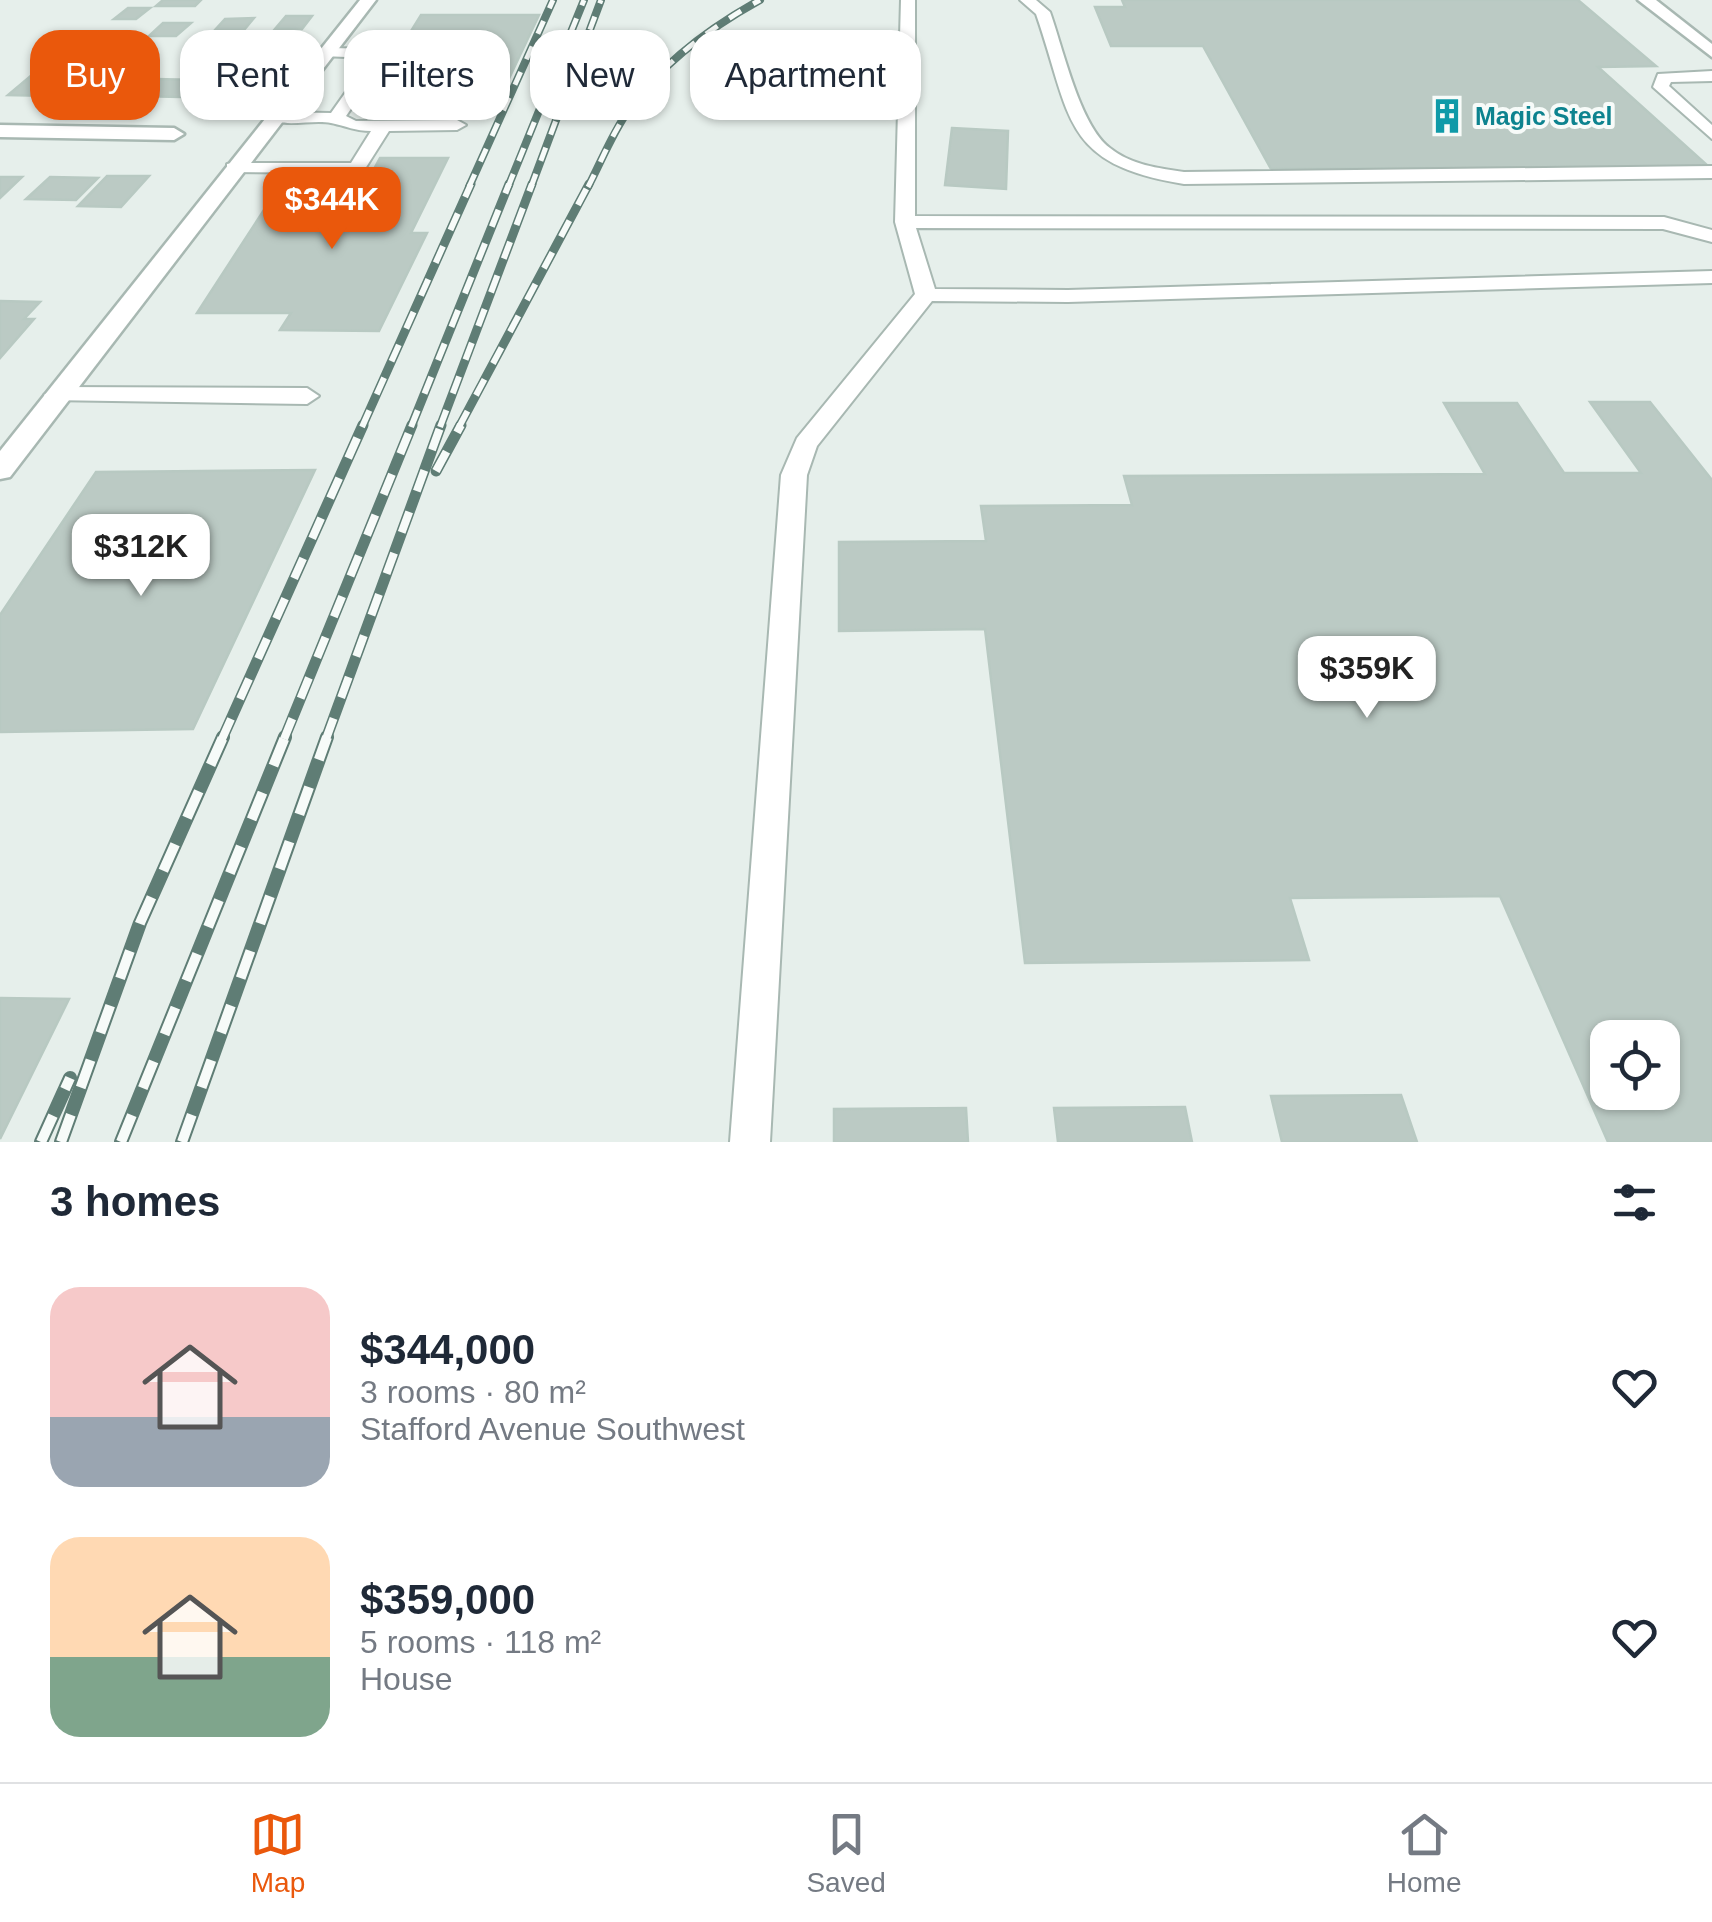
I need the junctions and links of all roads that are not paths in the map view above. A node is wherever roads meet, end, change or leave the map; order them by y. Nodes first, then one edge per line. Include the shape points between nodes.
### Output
1 (368, 0) edge
2 (908, 0) edge
3 (1027, 0) edge
4 (1646, 0) edge
5 (1712, 52) edge
6 (328, 53) junction
7 (324, 58) edge
8 (1712, 76) edge
9 (324, 118) edge
10 (336, 118) junction
11 (273, 120) edge
12 (383, 126) junction
13 (457, 126) dead end
14 (0, 132) edge
15 (174, 134) dead end
16 (1712, 134) edge
17 (233, 168) junction
18 (1712, 172) edge
19 (905, 222) junction
20 (1712, 236) edge
21 (1712, 277) edge
22 (926, 295) junction
23 (56, 395) junction
24 (307, 396) dead end
25 (0, 470) edge
26 (750, 1142) edge

1 - 6 street
2 - 19 lane
3 - 18 lane via 1043,12 1091,141 1143,172 1184,178
4 - 5 street
6 - 7 street
6 - 10 lane via 381,54
8 - 16 lane via 1664,77 1660,87
9 - 10 lane
10 - 12 lane
11 - 17 street
12 - 13 lane
12 - 17 lane via 357,168
14 - 15 street
17 - 23 street
19 - 20 lane via 1664,222
19 - 22 lane
21 - 22 lane
22 - 26 lane via 806,444 794,475
23 - 24 lane
23 - 25 street

